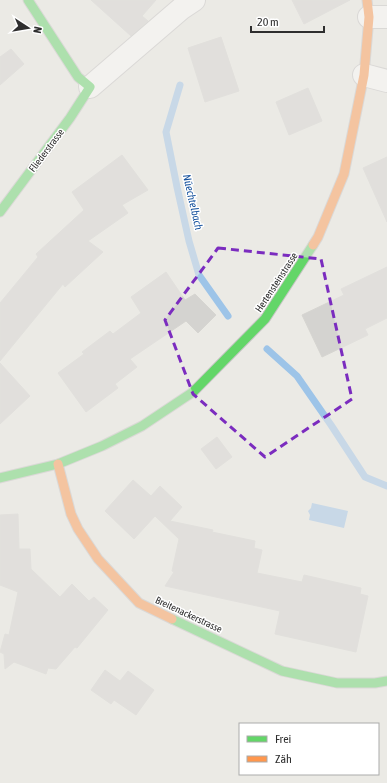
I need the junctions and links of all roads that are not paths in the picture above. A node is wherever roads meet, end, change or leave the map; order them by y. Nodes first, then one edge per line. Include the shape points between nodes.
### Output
1 (28, 0) edge
2 (194, 0) edge
3 (374, 11) edge
4 (364, 75) junction
5 (387, 81) edge
6 (90, 87) junction
7 (0, 212) edge
8 (58, 464) junction
9 (0, 478) edge
10 (387, 681) edge

1 - 6 street via 78,77
2 - 6 street, Fliederstrasse
3 - 4 street, Hertensteinstrasse
4 - 5 street
4 - 8 street, Hertensteinstrasse via 344,174 318,237 265,319 193,392 142,426
6 - 7 street, Fliederstrasse
8 - 9 street, Hertensteinstrasse
8 - 10 street, Breitenackerstrasse via 71,514 78,529 98,559 140,603 282,671 337,683

